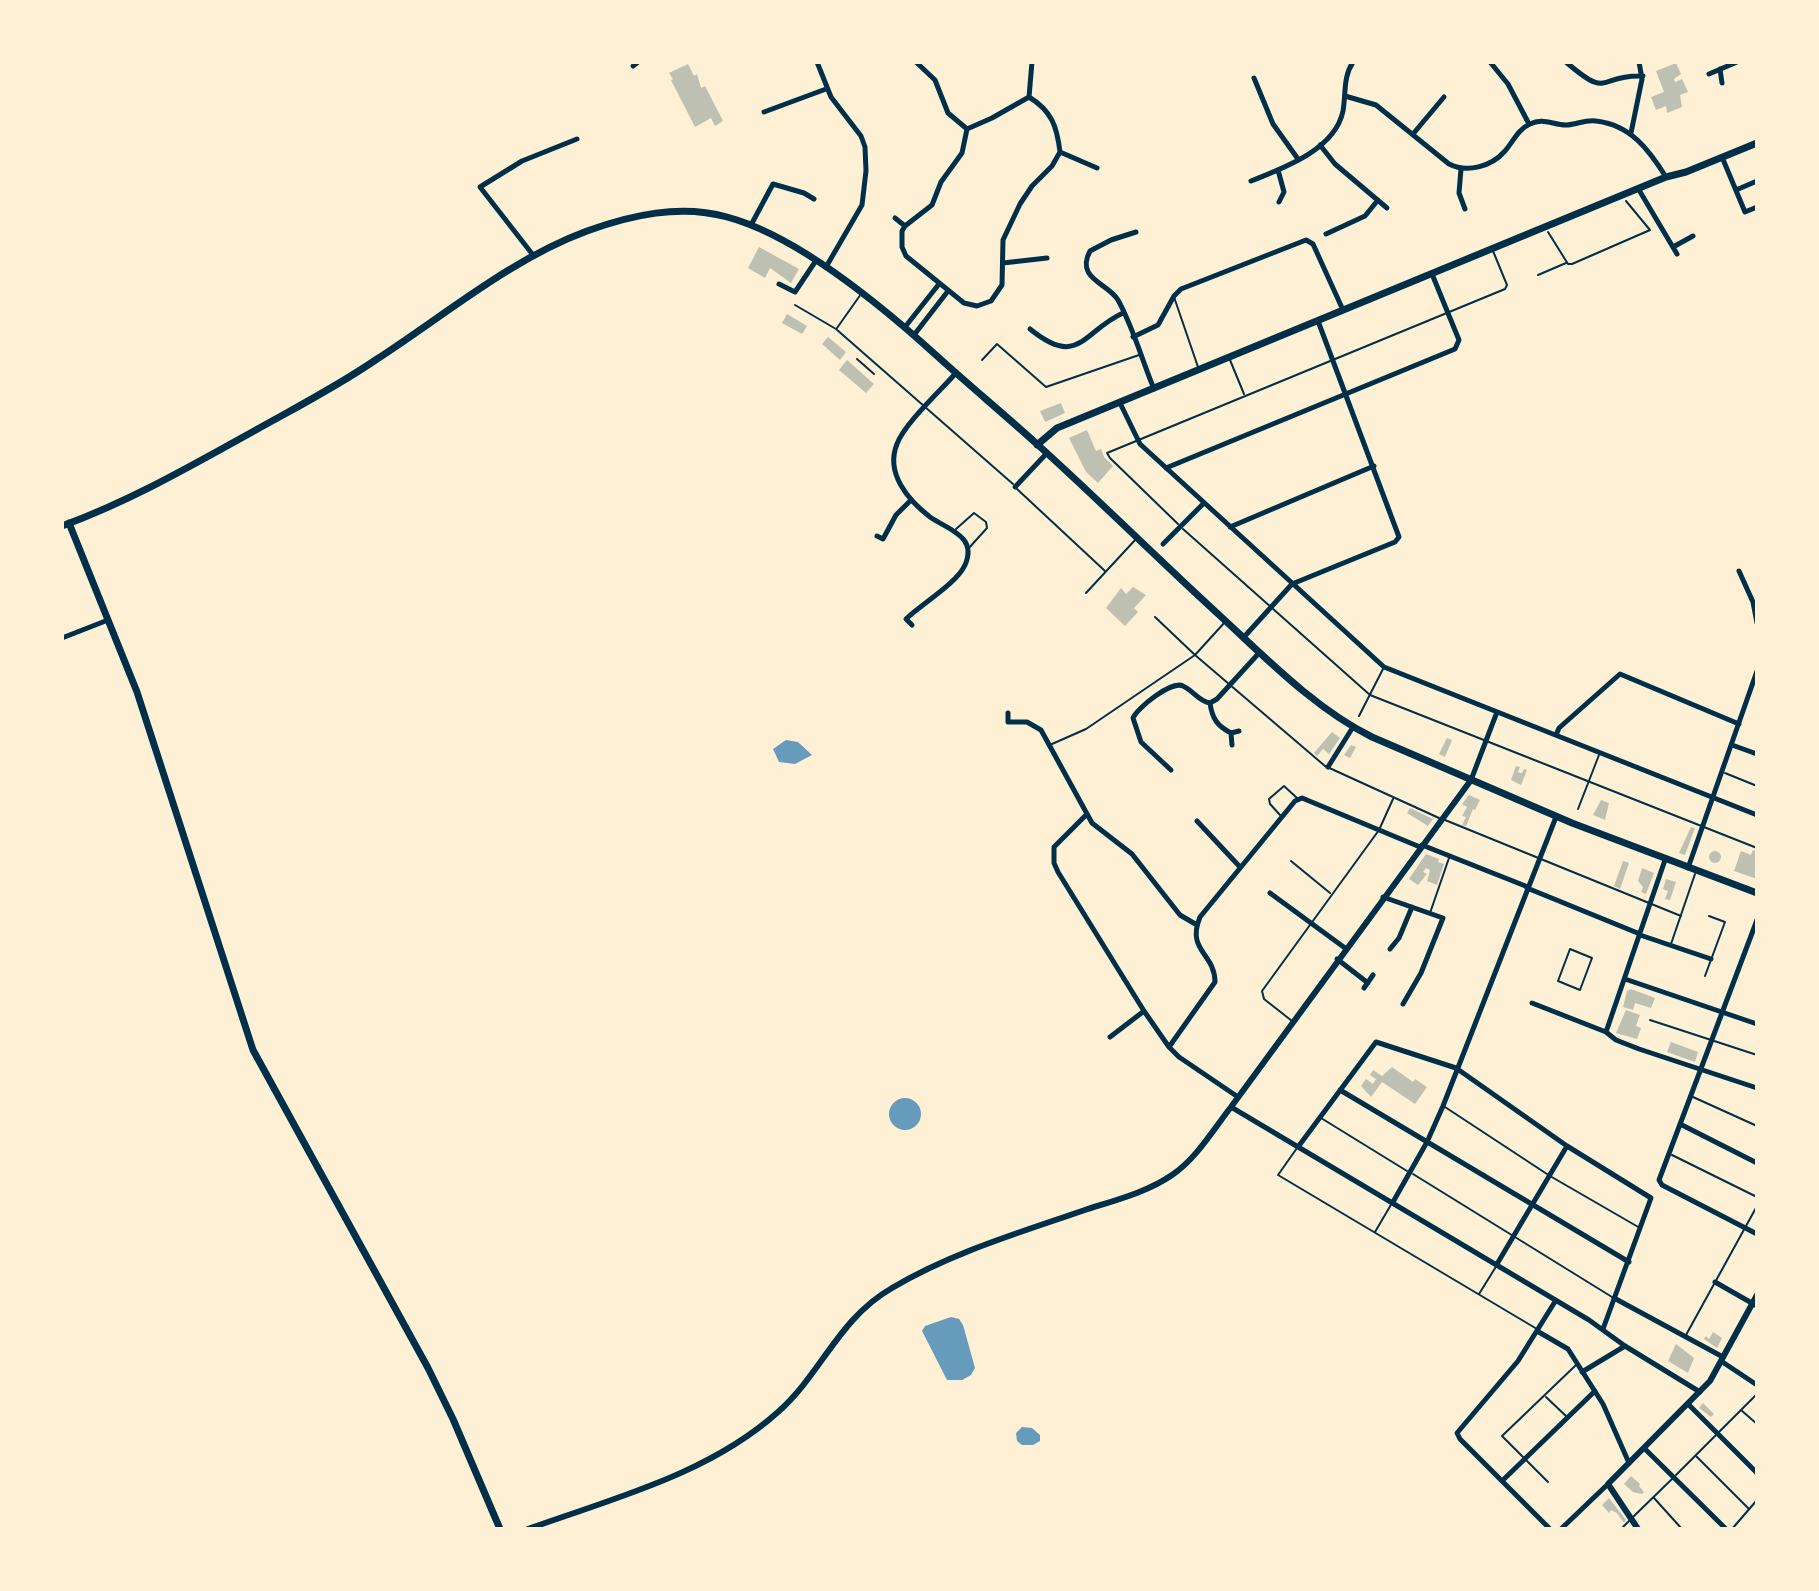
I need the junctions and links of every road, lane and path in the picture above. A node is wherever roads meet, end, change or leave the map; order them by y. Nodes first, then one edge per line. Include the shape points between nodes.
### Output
1 (817, 62) edge
2 (916, 62) edge
3 (1032, 62) edge
4 (1353, 62) edge
5 (1490, 62) edge
6 (1566, 62) edge
7 (1639, 62) edge
8 (1737, 62) edge
9 (1720, 69) junction
10 (1709, 74) dead end
11 (1643, 76) junction
12 (1254, 78) dead end
13 (1722, 83) dead end
14 (1267, 85) dead end
15 (1259, 88) junction
16 (826, 89) junction
17 (1345, 96) junction
18 (1029, 97) junction
19 (1444, 97) dead end
20 (1429, 102) dead end
21 (1435, 107) junction
22 (764, 112) dead end
23 (1529, 124) junction
24 (967, 129) junction
25 (1631, 133) junction
26 (1413, 134) junction
27 (577, 139) dead end
28 (1757, 143) edge
29 (1320, 145) junction
30 (1060, 152) junction
31 (1722, 157) junction
32 (1298, 159) junction
33 (1085, 164) junction
34 (1097, 168) dead end
35 (1461, 169) junction
36 (1278, 170) junction
37 (1081, 171) dead end
38 (1666, 177) junction
39 (1251, 181) dead end
40 (1757, 181) edge
41 (1639, 190) junction
42 (1736, 190) junction
43 (1468, 195) dead end
44 (1623, 196) junction
45 (1461, 198) junction
46 (814, 199) dead end
47 (1284, 199) dead end
48 (1378, 200) junction
49 (1757, 207) edge
50 (1387, 208) dead end
51 (1465, 209) dead end
52 (895, 218) dead end
53 (1334, 222) dead end
54 (751, 225) junction
55 (905, 226) junction
56 (1545, 227) junction
57 (1337, 229) junction
58 (1136, 232) dead end
59 (1326, 234) dead end
60 (1693, 236) dead end
61 (1673, 247) junction
62 (1081, 248) dead end
63 (1492, 250) junction
64 (1088, 253) junction
65 (1677, 254) dead end
66 (534, 256) junction
67 (1047, 258) dead end
68 (1035, 259) junction
69 (815, 262) junction
70 (1003, 263) junction
71 (1566, 263) junction
72 (1035, 267) dead end
73 (825, 268) junction
74 (1432, 274) junction
75 (1538, 275) dead end
76 (939, 283) junction
77 (779, 284) dead end
78 (948, 291) junction
79 (862, 292) junction
80 (1174, 296) junction
81 (795, 305) dead end
82 (1343, 311) junction
83 (1123, 313) junction
84 (1448, 314) junction
85 (1318, 321) junction
86 (905, 327) junction
87 (836, 329) junction
88 (1030, 329) dead end
89 (1045, 331) dead end
90 (914, 335) junction
91 (1040, 337) junction
92 (1133, 337) junction
93 (1140, 355) junction
94 (1229, 358) junction
95 (857, 359) dead end
96 (982, 360) dead end
97 (1334, 360) junction
98 (1199, 370) junction
99 (956, 373) junction
100 (874, 374) dead end
101 (1154, 389) junction
102 (1347, 393) junction
103 (1244, 396) junction
104 (1120, 403) junction
105 (927, 406) junction
106 (1137, 440) junction
107 (1037, 445) junction
108 (1047, 453) junction
109 (1374, 466) junction
110 (1166, 468) junction
111 (1015, 487) junction
112 (912, 500) junction
113 (1204, 503) junction
114 (65, 525) edge
115 (1181, 527) junction
116 (1230, 527) junction
117 (956, 530) junction
118 (877, 536) dead end
119 (1136, 538) junction
120 (1163, 544) dead end
121 (968, 549) junction
122 (1105, 571) junction
123 (1739, 571) dead end
124 (1292, 584) junction
125 (1086, 593) dead end
126 (1270, 608) junction
127 (1155, 617) dead end
128 (108, 620) junction
129 (1226, 621) junction
130 (1757, 623) edge
131 (912, 625) dead end
132 (1244, 637) junction
133 (62, 638) edge
134 (1260, 652) junction
135 (1195, 655) junction
136 (1384, 667) junction
137 (1757, 671) edge
138 (1230, 685) junction
139 (1370, 695) junction
140 (1210, 703) junction
141 (1497, 712) junction
142 (1008, 713) dead end
143 (1359, 716) dead end
144 (1739, 724) junction
145 (1353, 727) junction
146 (1239, 731) dead end
147 (1231, 733) junction
148 (1556, 735) junction
149 (1486, 740) junction
150 (1731, 744) junction
151 (1050, 745) junction
152 (1232, 745) dead end
153 (1600, 753) junction
154 (1757, 754) edge
155 (1328, 767) junction
156 (1171, 770) dead end
157 (1721, 772) junction
158 (1471, 780) junction
159 (1589, 782) junction
160 (1757, 786) edge
161 (1394, 797) junction
162 (1712, 798) junction
163 (1298, 799) junction
164 (1578, 809) dead end
165 (1087, 814) junction
166 (1757, 815) edge
167 (1281, 816) junction
168 (1556, 817) junction
169 (1441, 819) junction
170 (1197, 821) dead end
171 (1702, 828) junction
172 (1379, 830) junction
173 (1420, 846) junction
174 (1757, 848) edge
175 (1449, 856) junction
176 (1539, 859) junction
177 (1665, 860) junction
178 (1291, 861) dead end
179 (1240, 867) junction
180 (1692, 870) junction
181 (1528, 888) junction
182 (1270, 893) dead end
183 (1757, 893) edge
184 (1332, 894) junction
185 (1383, 897) junction
186 (1650, 904) junction
187 (1412, 907) junction
188 (1430, 914) junction
189 (1681, 916) junction
190 (1709, 916) dead end
191 (1757, 920) edge
192 (1310, 923) junction
193 (1197, 925) junction
194 (1393, 932) dead end
195 (1400, 934) junction
196 (1640, 934) junction
197 (1670, 945) junction
198 (1345, 948) junction
199 (1390, 949) dead end
200 (1570, 949) joint
201 (1337, 959) junction
202 (1711, 959) junction
203 (1373, 975) dead end
204 (1705, 976) dead end
205 (1625, 979) junction
206 (1532, 1003) dead end
207 (1403, 1004) dead end
208 (1144, 1011) junction
209 (1722, 1012) junction
210 (1650, 1020) dead end
211 (1293, 1022) junction
212 (1757, 1024) edge
213 (1606, 1032) junction
214 (1110, 1037) dead end
215 (1711, 1040) junction
216 (1169, 1047) junction
217 (1757, 1055) edge
218 (1456, 1068) junction
219 (1700, 1068) junction
220 (1757, 1088) edge
221 (1340, 1090) junction
222 (1690, 1096) junction
223 (1238, 1097) junction
224 (1443, 1106) junction
225 (1231, 1107) junction
226 (1320, 1117) junction
227 (1680, 1124) junction
228 (1757, 1126) edge
229 (1427, 1142) junction
230 (1567, 1146) junction
231 (1298, 1147) junction
232 (1669, 1153) junction
233 (1757, 1163) edge
234 (1411, 1173) junction
235 (1550, 1176) junction
236 (1757, 1197) edge
237 (1393, 1202) junction
238 (1533, 1204) junction
239 (1757, 1206) edge
240 (1641, 1228) junction
241 (1745, 1228) junction
242 (1375, 1232) junction
243 (1757, 1234) edge
244 (1513, 1236) junction
245 (1629, 1262) junction
246 (1497, 1264) junction
247 (1715, 1282) junction
248 (1479, 1294) junction
249 (1757, 1295) edge
250 (1614, 1298) junction
251 (1556, 1300) junction
252 (1755, 1304) edge
253 (1603, 1329) junction
254 (1538, 1330) junction
255 (1685, 1336) junction
256 (1625, 1346) junction
257 (1722, 1359) junction
258 (1577, 1364) junction
259 (1582, 1372) junction
260 (1757, 1385) edge
261 (1595, 1391) junction
262 (1700, 1392) junction
263 (1757, 1394) edge
264 (1545, 1396) junction
265 (1688, 1404) junction
266 (1741, 1410) junction
267 (1567, 1418) junction
268 (1757, 1424) edge
269 (1718, 1434) junction
270 (1644, 1448) junction
271 (1696, 1456) junction
272 (1525, 1460) junction
273 (1629, 1463) junction
274 (1757, 1473) edge
275 (1674, 1477) junction
276 (1502, 1481) junction
277 (1548, 1482) dead end
278 (1608, 1484) junction
279 (1654, 1498) junction
280 (1757, 1500) edge
281 (1749, 1509) junction
282 (1632, 1519) junction
283 (500, 1529) edge
284 (528, 1529) edge
285 (1550, 1529) edge
286 (1561, 1529) edge
287 (1621, 1529) edge
288 (1638, 1529) edge
289 (1682, 1529) edge
290 (1726, 1529) edge
291 (1732, 1529) edge

1 - 16 street
2 - 24 street via 935,80 948,113
3 - 18 street
4 - 17 street
5 - 23 street
6 - 11 street via 1599,84
7 - 11 street
8 - 9 street
9 - 10 street
9 - 13 street
11 - 25 street
12 - 15 street
14 - 15 street
15 - 32 street via 1273,124
16 - 22 street
16 - 73 street via 861,136 866,171 862,205
17 - 26 street via 1376,105
17 - 29 street via 1338,125
18 - 24 street
18 - 30 street via 1049,112
19 - 21 street
20 - 21 street
21 - 26 street
23 - 25 street via 1596,121
23 - 35 street via 1498,158
24 - 55 street via 962,153 932,205
25 - 38 street
26 - 35 street
27 - 66 street via 522,161 480,187
28 - 31 main road
29 - 32 street
29 - 48 street
30 - 33 street
30 - 70 street via 1020,204 1003,240
31 - 38 main road
31 - 42 street
32 - 36 street
33 - 34 street
33 - 37 street
35 - 45 street
36 - 39 street
36 - 47 street
38 - 41 main road
40 - 42 street
41 - 44 main road
41 - 61 street
42 - 49 street via 1745,212
43 - 45 street
44 - 56 main road
44 - 71 path via 1650,230
45 - 51 street
46 - 54 street via 773,184
48 - 50 street
48 - 57 street via 1365,216
52 - 55 street
53 - 57 street
54 - 66 main road via 692,211 652,214 584,232
54 - 69 main road
55 - 76 street via 901,238 906,256
56 - 63 main road
56 - 71 path
57 - 59 street
58 - 64 street
60 - 61 street
61 - 65 street
62 - 64 street
63 - 74 main road
63 - 84 lane via 1506,287
64 - 83 street via 1091,276 1114,295
66 - 114 main road via 340,383 135,496
67 - 68 street
68 - 70 street
68 - 72 street
69 - 73 main road
69 - 77 street via 795,292
70 - 78 street via 1002,285 991,301 970,305
71 - 75 path
73 - 79 main road
74 - 82 main road
74 - 84 street
76 - 78 street
76 - 86 street
78 - 90 street
79 - 86 main road
79 - 87 lane
80 - 82 street via 1189,285 1310,241
80 - 92 street via 1158,325
80 - 98 lane
81 - 87 lane
82 - 85 main road
83 - 91 street via 1088,339 1068,346 1051,345
83 - 92 street
84 - 97 lane
84 - 102 street via 1459,343 1455,349
85 - 94 main road
85 - 97 street
86 - 90 main road
87 - 105 lane
88 - 91 street
89 - 91 street
90 - 99 main road
92 - 93 street
93 - 96 lane via 1046,387 997,344
93 - 101 street
94 - 98 main road
94 - 103 lane
95 - 100 lane
97 - 102 street
97 - 103 lane
98 - 101 main road
99 - 105 street
99 - 107 main road
101 - 104 main road
102 - 109 street
102 - 110 street
103 - 106 lane
104 - 106 street
104 - 107 main road via 1057,428
105 - 111 lane
105 - 112 street via 894,452 894,473
106 - 110 street
106 - 115 lane via 1108,455
107 - 108 main road
108 - 111 street
108 - 119 main road
109 - 116 street
109 - 124 street via 1397,540
110 - 113 street
111 - 122 lane
112 - 117 street
112 - 118 street via 883,539
113 - 115 street
113 - 116 street
114 - 128 main road
115 - 120 street
115 - 126 lane
116 - 124 street
117 - 121 street
117 - 121 lane via 974,513 986,522 987,528
119 - 122 lane
119 - 129 main road
121 - 131 street via 959,575 906,619
122 - 125 lane
123 - 130 street
124 - 126 street
124 - 136 street
126 - 132 street
126 - 139 lane
127 - 135 lane
128 - 133 street
128 - 283 main road via 154,741 253,1050 428,1368
129 - 132 main road
129 - 135 lane
132 - 134 main road
134 - 138 street
134 - 145 main road
135 - 138 lane
135 - 151 lane via 1086,729
136 - 139 lane
136 - 141 street
137 - 144 street
138 - 140 street
138 - 155 lane
139 - 143 lane
139 - 149 lane
140 - 147 street via 1215,722
140 - 156 street via 1175,684 1134,714 1141,742
141 - 148 street
141 - 149 street
142 - 151 street via 1008,722 1037,726
144 - 148 street via 1620,674
144 - 150 street
145 - 155 street
145 - 158 main road
146 - 147 street
147 - 152 street
148 - 153 street
149 - 158 street
149 - 159 lane
150 - 154 street
150 - 157 street
151 - 165 street
153 - 159 lane
153 - 162 street
155 - 161 lane
157 - 160 lane
157 - 162 street
158 - 168 main road
158 - 169 street
159 - 164 lane
159 - 171 lane
161 - 169 lane
161 - 172 lane
162 - 166 street
162 - 171 street
163 - 167 street
163 - 167 lane via 1284,786 1269,799
163 - 172 street
165 - 193 street via 1104,835 1136,858 1180,915
165 - 208 street via 1058,840 1054,863
167 - 179 street
168 - 176 street
168 - 177 main road
169 - 173 street
169 - 176 lane
170 - 179 street
171 - 174 lane
171 - 180 street
172 - 173 street
172 - 184 lane
173 - 175 street
173 - 185 street
175 - 181 street
175 - 188 lane
176 - 181 street
176 - 186 lane
177 - 180 main road
177 - 186 street
178 - 184 lane
179 - 193 street
180 - 183 main road
180 - 189 lane
181 - 196 street
181 - 218 street
182 - 192 street
184 - 192 lane
185 - 187 street
185 - 198 street
186 - 189 lane
186 - 196 street
187 - 188 street
187 - 195 street
188 - 207 street via 1443,918
189 - 197 lane
190 - 202 lane via 1725,922
191 - 209 street
192 - 198 street
192 - 211 lane via 1262,991 1264,999
193 - 216 street via 1197,945 1214,969 1215,982
194 - 195 street
195 - 199 street
196 - 197 street
196 - 205 street
197 - 202 street
198 - 201 street
200 - 200 path via 1558,981 1580,990 1592,958
201 - 203 street via 1366,986
201 - 211 street
202 - 204 lane
205 - 209 street
205 - 213 street
206 - 213 street
208 - 214 street
208 - 216 street
209 - 212 street
209 - 215 street
210 - 215 lane
211 - 223 street
213 - 219 street via 1639,1049
215 - 217 lane
215 - 219 street
216 - 223 street
218 - 221 street via 1376,1042
218 - 224 street
218 - 230 street
219 - 220 street
219 - 222 street
221 - 226 street
221 - 229 street
222 - 227 street
222 - 228 lane
223 - 225 street
224 - 229 street
224 - 235 lane
225 - 231 street
225 - 284 street via 1190,1160 1161,1182 952,1258 879,1295 842,1330 788,1402 718,1455
226 - 231 street
226 - 234 lane
227 - 232 street
227 - 233 street
229 - 234 street
229 - 238 street
230 - 235 street
230 - 240 street via 1651,1198
231 - 237 street
231 - 242 lane via 1278,1175
232 - 236 lane
232 - 241 street via 1660,1182
234 - 237 street
234 - 244 lane
235 - 238 street
235 - 240 lane
237 - 242 lane
237 - 246 street
238 - 244 street
238 - 245 street
239 - 241 lane
240 - 245 street
241 - 243 street
241 - 247 lane
242 - 248 lane
244 - 246 street
244 - 250 lane
245 - 250 street
246 - 248 lane
246 - 251 street
247 - 252 street
247 - 255 lane
248 - 254 lane
249 - 252 street
250 - 253 street
250 - 255 street
251 - 253 street
251 - 254 street
252 - 257 street
253 - 256 street
254 - 258 street via 1566,1347
254 - 276 street via 1503,1382 1457,1433
255 - 257 street
256 - 259 street
256 - 262 street
257 - 260 street
257 - 262 street
258 - 259 street
258 - 264 lane
259 - 261 street
261 - 267 street
261 - 273 street
262 - 265 street
263 - 266 lane
264 - 267 lane
264 - 272 lane via 1502,1436
265 - 269 street
265 - 270 street
266 - 268 lane
266 - 269 lane
267 - 272 street
269 - 271 lane
269 - 274 street
270 - 273 street
270 - 275 street
271 - 275 lane
271 - 281 lane
272 - 276 street
272 - 277 lane
273 - 278 street
275 - 279 lane
275 - 290 street
276 - 285 street
278 - 282 street
278 - 286 street
279 - 282 lane
279 - 289 lane
280 - 281 lane
281 - 291 lane
282 - 287 lane
282 - 288 street

